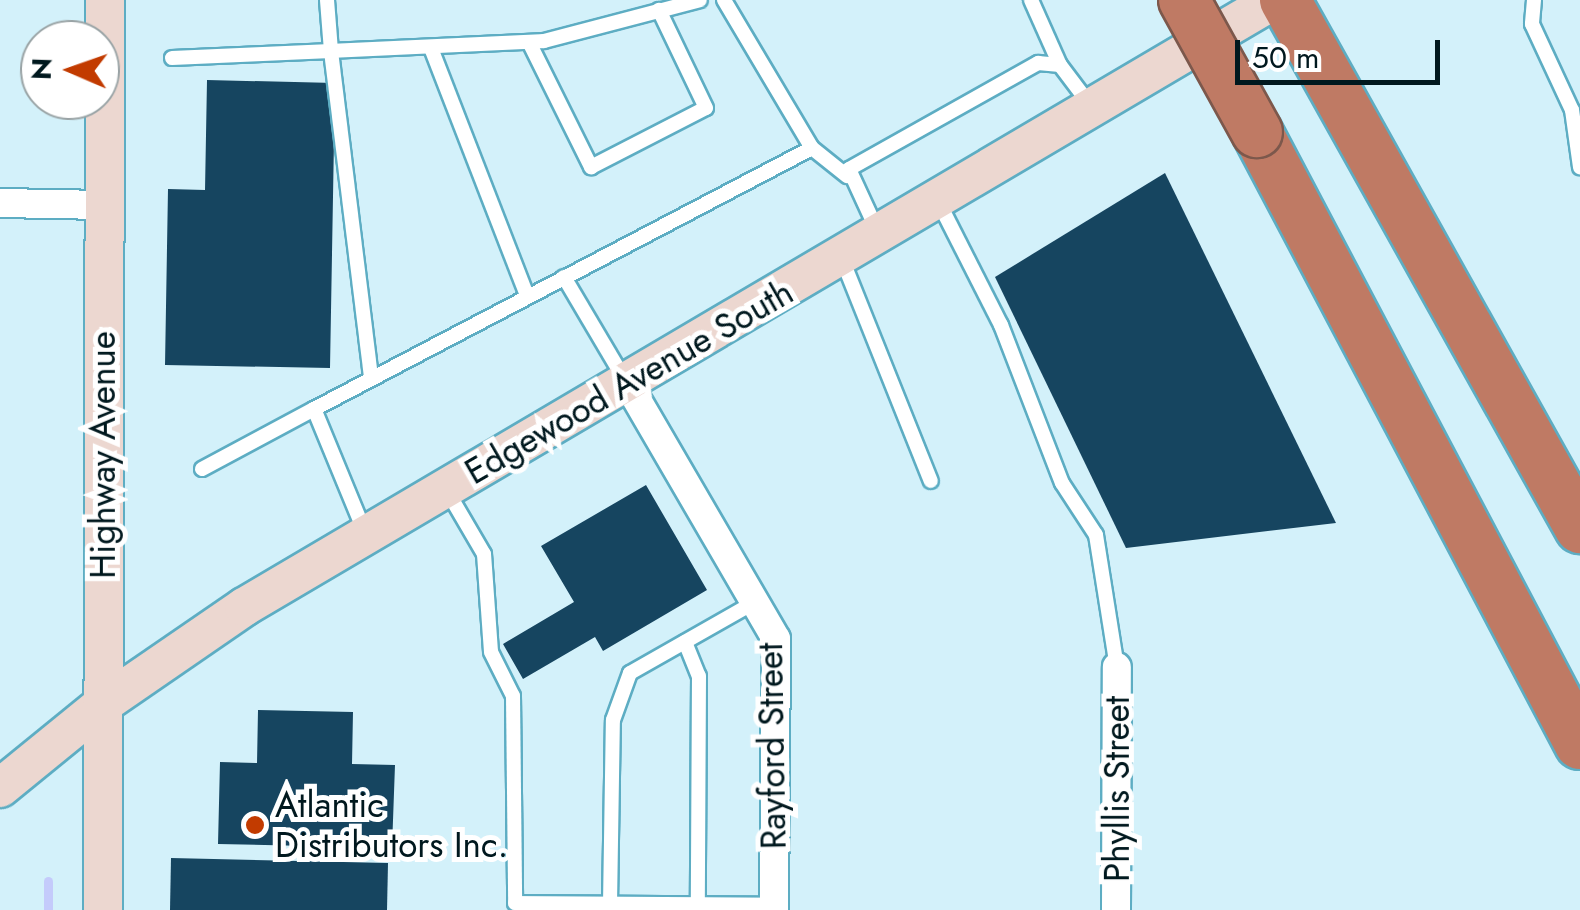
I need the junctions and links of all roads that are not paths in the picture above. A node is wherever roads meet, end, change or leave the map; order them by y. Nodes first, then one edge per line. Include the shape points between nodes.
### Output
1 (104, 0) edge
2 (327, 0) edge
3 (700, 0) edge
4 (724, 0) edge
5 (1031, 0) edge
6 (1184, 0) edge
7 (1274, 0) edge
8 (1285, 0) edge
9 (1534, 0) edge
10 (660, 10) junction
11 (529, 42) junction
12 (431, 48) junction
13 (332, 50) junction
14 (172, 58) dead end
15 (1060, 65) junction
16 (1093, 109) junction
17 (812, 148) junction
18 (1580, 167) edge
19 (848, 176) junction
20 (938, 201) junction
21 (0, 204) edge
22 (104, 205) junction
23 (879, 236) junction
24 (841, 257) junction
25 (564, 277) junction
26 (528, 296) junction
27 (371, 377) junction
28 (626, 381) junction
29 (314, 409) junction
30 (202, 469) dead end
31 (931, 481) dead end
32 (446, 489) junction
33 (1580, 528) edge
34 (367, 536) junction
35 (755, 602) junction
36 (685, 642) junction
37 (1117, 667) joint
38 (103, 704) junction
39 (1580, 744) edge
40 (0, 788) edge
41 (610, 904) junction
42 (698, 904) junction
43 (774, 908) edge
44 (102, 910) edge
45 (1116, 910) edge

1 - 22 main road, Highway Avenue
2 - 13 lane
3 - 10 lane
4 - 17 lane
5 - 15 lane
6 - 39 highway, bridge
7 - 16 main road, Edgewood Avenue South
8 - 33 highway
9 - 18 lane via 1532,24 1572,110
10 - 11 lane
10 - 11 lane via 706,108 591,167
11 - 12 lane
12 - 13 lane
12 - 26 lane
13 - 14 lane
13 - 27 lane
15 - 16 lane
15 - 19 lane via 1038,64
16 - 20 main road, Edgewood Avenue South
17 - 19 lane
17 - 25 lane
19 - 23 lane
20 - 23 main road, Edgewood Avenue South
20 - 37 lane via 1001,326 1062,482 1096,534
21 - 22 street
22 - 38 main road, Highway Avenue
23 - 24 main road, Edgewood Avenue South
24 - 28 main road, Edgewood Avenue South
24 - 31 lane
25 - 26 lane
25 - 28 lane
26 - 27 lane
27 - 29 lane
28 - 32 main road, Edgewood Avenue South
28 - 35 street, Rayford Street
29 - 30 lane
29 - 34 lane
32 - 34 main road, Edgewood Avenue South
32 - 41 lane via 484,554 491,652 513,696 515,904
34 - 38 main road, Edgewood Avenue South via 244,607
35 - 36 lane
35 - 43 street, Rayford Street via 776,639
36 - 41 lane via 630,673 613,720
36 - 42 lane via 699,676
37 - 45 street, Phyllis Street
38 - 40 main road, Edgewood Avenue South
38 - 44 main road, Highway Avenue
41 - 42 lane
42 - 43 lane

